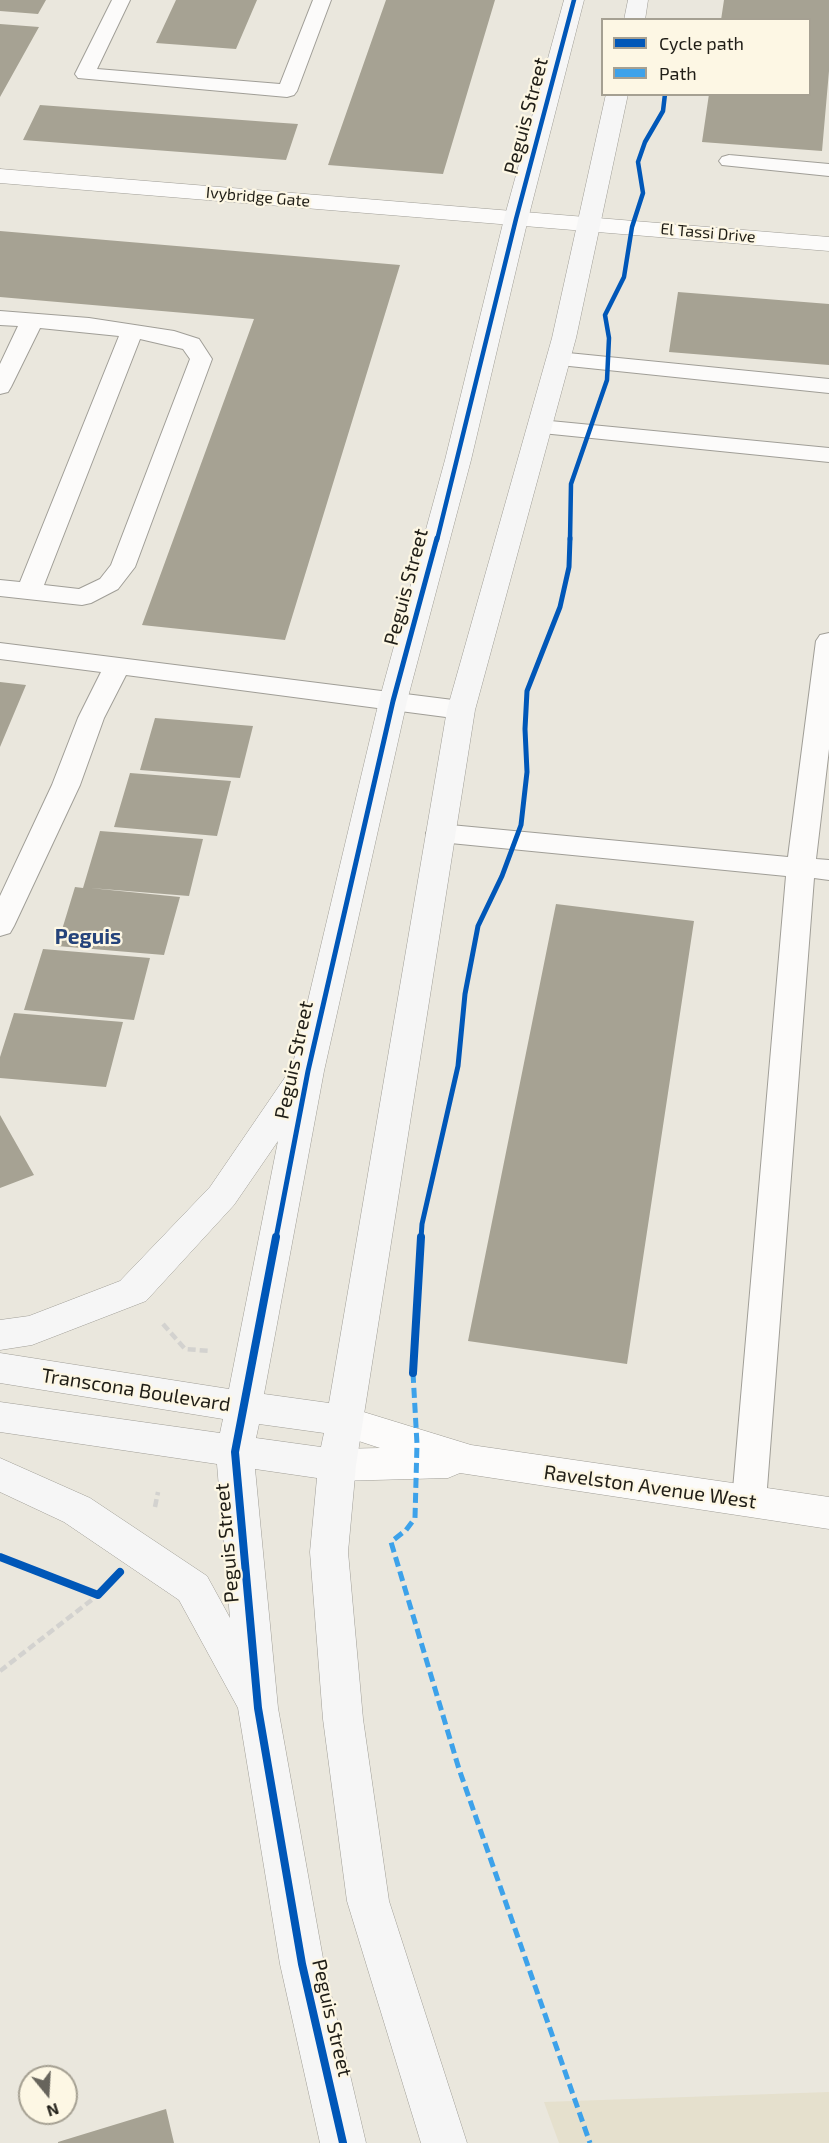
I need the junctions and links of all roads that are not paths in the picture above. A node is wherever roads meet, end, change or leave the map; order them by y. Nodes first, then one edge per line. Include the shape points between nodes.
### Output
1 (121, 0) edge
2 (322, 0) edge
3 (573, 0) edge
4 (638, 0) edge
5 (634, 18) edge
6 (617, 96) edge
7 (729, 161) dead end
8 (829, 170) edge
9 (0, 176) edge
10 (516, 219) junction
11 (588, 224) junction
12 (829, 244) edge
13 (0, 318) edge
14 (32, 321) junction
15 (132, 331) junction
16 (558, 359) junction
17 (829, 386) edge
18 (0, 387) edge
19 (540, 427) junction
20 (829, 455) edge
21 (0, 588) edge
22 (29, 591) junction
23 (829, 641) edge
24 (0, 651) edge
25 (118, 665) junction
26 (393, 701) junction
27 (461, 710) junction
28 (440, 833) junction
29 (815, 868) edge
30 (0, 926) edge
31 (308, 1071) junction
32 (0, 1335) edge
33 (0, 1368) edge
34 (244, 1406) junction
35 (0, 1417) edge
36 (344, 1421) junction
37 (235, 1452) junction
38 (471, 1461) junction
39 (337, 1465) junction
40 (0, 1474) edge
41 (748, 1501) junction
42 (829, 1513) edge
43 (258, 1708) junction
44 (343, 2143) edge
45 (444, 2143) edge

1 - 2 lane via 85,74 287,91
3 - 10 street, Peguis Street
4 - 5 street
6 - 11 street
7 - 8 lane
9 - 10 street, Ivybridge Gate
10 - 11 street, El Tassi Drive
10 - 26 street, Peguis Street via 458,460
11 - 12 street, El Tassi Drive
11 - 16 street
13 - 14 lane
14 - 15 lane
14 - 18 lane
15 - 22 lane
15 - 22 lane via 191,344 201,359 123,567 110,584 82,597
16 - 17 lane
16 - 19 street
19 - 20 lane
19 - 27 street
21 - 22 lane
23 - 29 lane
24 - 25 lane
25 - 26 lane
25 - 30 lane via 90,718 66,785
26 - 27 lane
26 - 31 street, Peguis Street
27 - 28 street
28 - 29 lane
28 - 36 street
29 - 41 lane
31 - 32 street via 222,1196 133,1291 32,1330
31 - 34 street, Peguis Street
33 - 34 street, Transcona Boulevard
34 - 36 street, Transcona Boulevard
34 - 37 street, Peguis Street
35 - 37 street
36 - 38 street, Ravelston Avenue West
36 - 39 street
37 - 39 street
37 - 43 street, Peguis Street
38 - 39 street, Ravelston Avenue West
38 - 41 street, Ravelston Avenue West
39 - 45 street via 329,1552 343,1719 368,1901
40 - 43 street via 77,1510 193,1588
41 - 42 street, Ravelston Avenue West
43 - 44 street, Peguis Street via 302,1964

